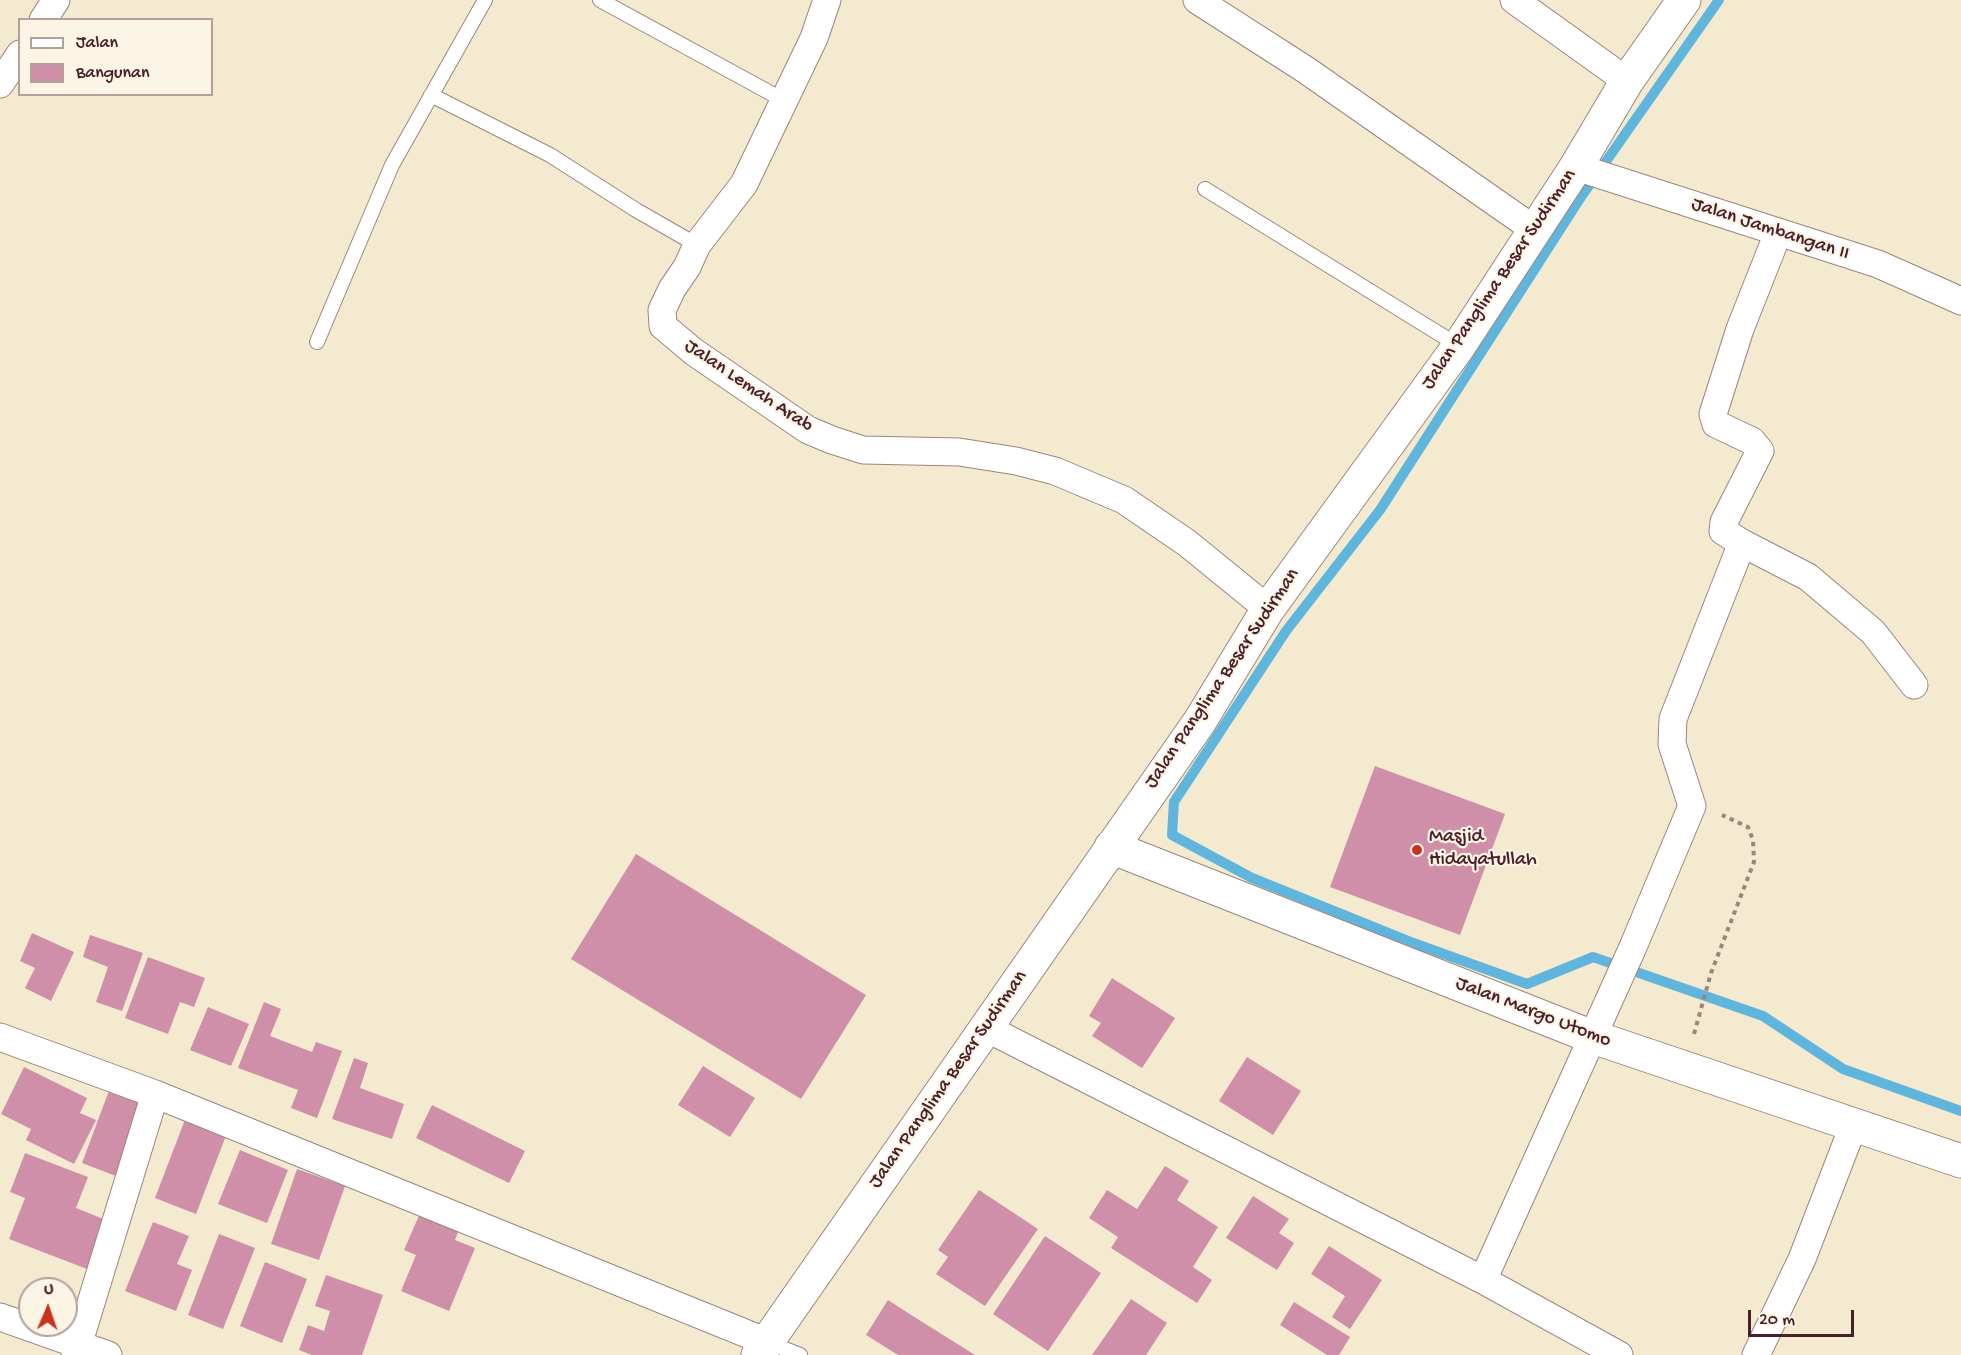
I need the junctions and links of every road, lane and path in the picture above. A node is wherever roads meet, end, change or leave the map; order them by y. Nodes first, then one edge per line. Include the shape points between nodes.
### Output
1 (56, 0) edge
2 (485, 0) edge
3 (600, 0) edge
4 (827, 0) edge
5 (1197, 0) edge
6 (1514, 0) edge
7 (1684, 0) edge
8 (44, 18) edge
9 (18, 57) edge
10 (1627, 81) junction
11 (0, 84) edge
12 (430, 95) junction
13 (785, 101) junction
14 (1580, 169) junction
15 (1205, 189) dead end
16 (1535, 230) junction
17 (1778, 233) junction
18 (697, 245) junction
19 (1961, 301) edge
20 (317, 342) dead end
21 (1459, 346) junction
22 (1742, 543) junction
23 (1268, 609) junction
24 (1914, 685) dead end
25 (1692, 806) junction
26 (1111, 847) junction
27 (1701, 1008) dead end
28 (986, 1028) junction
29 (1590, 1036) junction
30 (0, 1037) edge
31 (155, 1094) junction
32 (1854, 1124) junction
33 (1961, 1161) edge
34 (1483, 1280) junction
35 (0, 1317) edge
36 (763, 1348) edge
37 (76, 1351) edge
38 (108, 1355) edge
39 (800, 1355) edge
40 (1619, 1355) edge
41 (1756, 1355) edge

1 - 8 street
2 - 12 lane
3 - 13 lane
4 - 13 street, Jalan Lemah Arab
5 - 16 street via 1306,70
6 - 10 street
7 - 10 main road, Jalan Panglima Besar Sudirman
9 - 11 street
10 - 14 main road, Jalan Panglima Besar Sudirman
12 - 18 lane via 550,154
12 - 20 lane via 392,165
13 - 18 street, Jalan Lemah Arab via 744,184
14 - 16 main road, Jalan Panglima Besar Sudirman
14 - 17 street, Jalan Jambangan II
15 - 21 lane
16 - 21 main road, Jalan Panglima Besar Sudirman
17 - 19 street, Jalan Jambangan II via 1878,264
17 - 22 street via 1740,329 1713,414 1716,424 1752,441 1760,451 1722,528
18 - 23 street, Jalan Lemah Arab via 664,305 663,326 694,352 808,430 863,450 959,452 1055,471 1124,500 1187,543
21 - 23 main road, Jalan Panglima Besar Sudirman
22 - 24 street via 1808,577 1873,632
22 - 25 street via 1673,718 1672,744
23 - 26 main road, Jalan Panglima Besar Sudirman via 1200,721
25 - 27 path via 1733,818 1748,827 1754,861
25 - 29 street via 1633,947
26 - 28 main road, Jalan Panglima Besar Sudirman
26 - 29 main road, Jalan Margo Utomo
28 - 34 street
28 - 36 main road, Jalan Panglima Besar Sudirman
29 - 32 main road, Jalan Margo Utomo
29 - 34 street
30 - 31 street
31 - 36 street
31 - 37 street
32 - 33 main road, Jalan Margo Utomo
32 - 41 street via 1802,1259
34 - 40 street
35 - 37 street
36 - 39 lane
37 - 38 street

